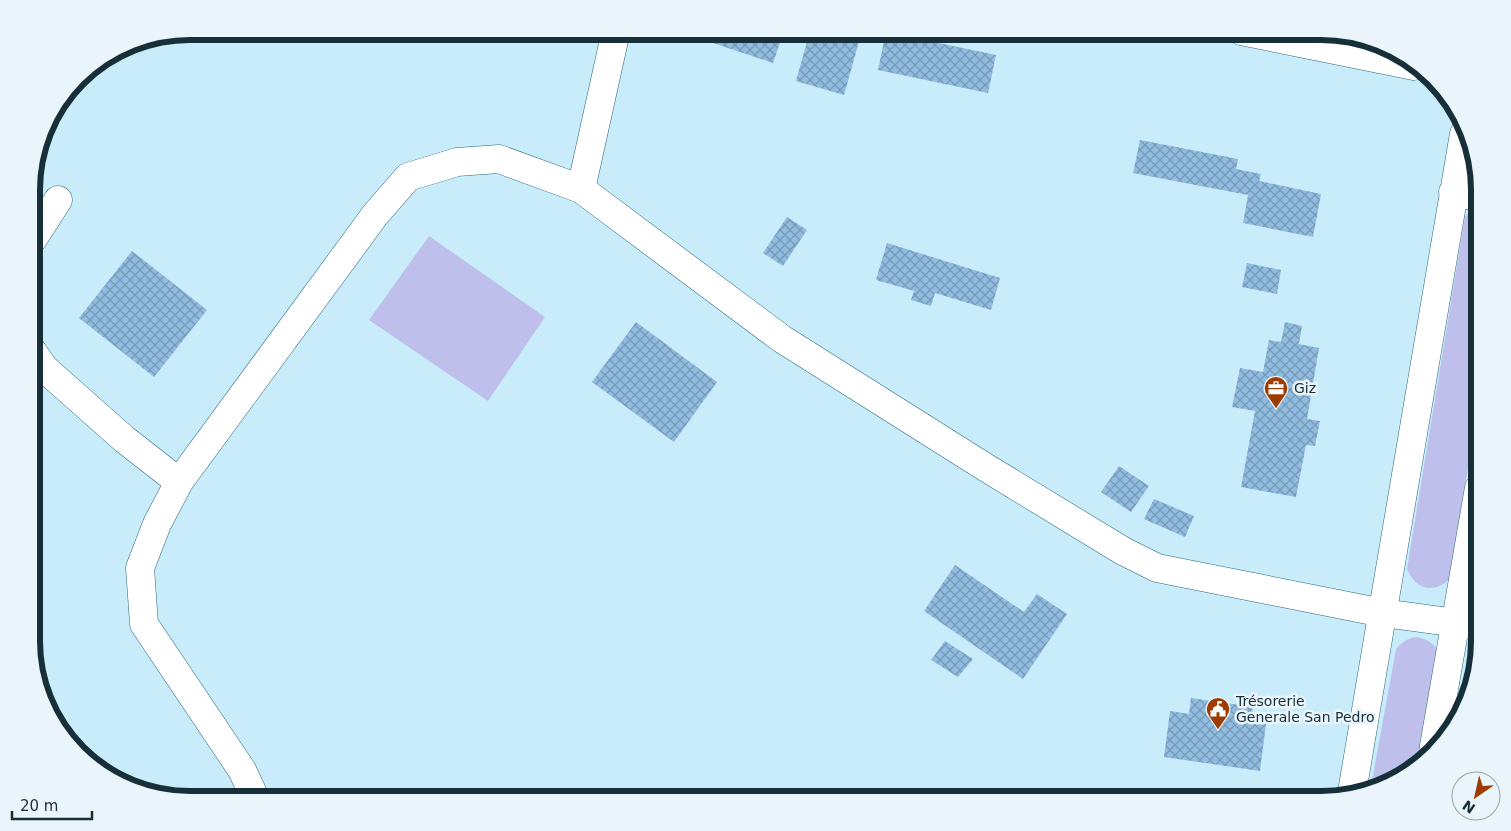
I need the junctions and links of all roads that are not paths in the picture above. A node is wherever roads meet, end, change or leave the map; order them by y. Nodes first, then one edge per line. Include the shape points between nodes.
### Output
1 (614, 40) edge
2 (1285, 40) edge
3 (1401, 63) edge
4 (1463, 141) edge
5 (581, 189) junction
6 (1453, 192) junction
7 (1471, 195) edge
8 (58, 200) dead end
9 (40, 228) edge
10 (40, 362) edge
11 (180, 482) junction
12 (1471, 579) edge
13 (1383, 613) junction
14 (1467, 624) edge
15 (1437, 737) edge
16 (1353, 787) edge
17 (252, 791) edge

1 - 5 street
2 - 3 street
4 - 6 street
5 - 11 street via 499,159 457,162 408,177 375,215
5 - 13 street via 782,339 1123,551 1157,568
6 - 7 street
6 - 13 street
8 - 9 street
10 - 11 street via 124,439
11 - 17 street via 157,524 140,568 144,624 242,770
12 - 14 street
13 - 14 street
13 - 16 street
14 - 15 street

